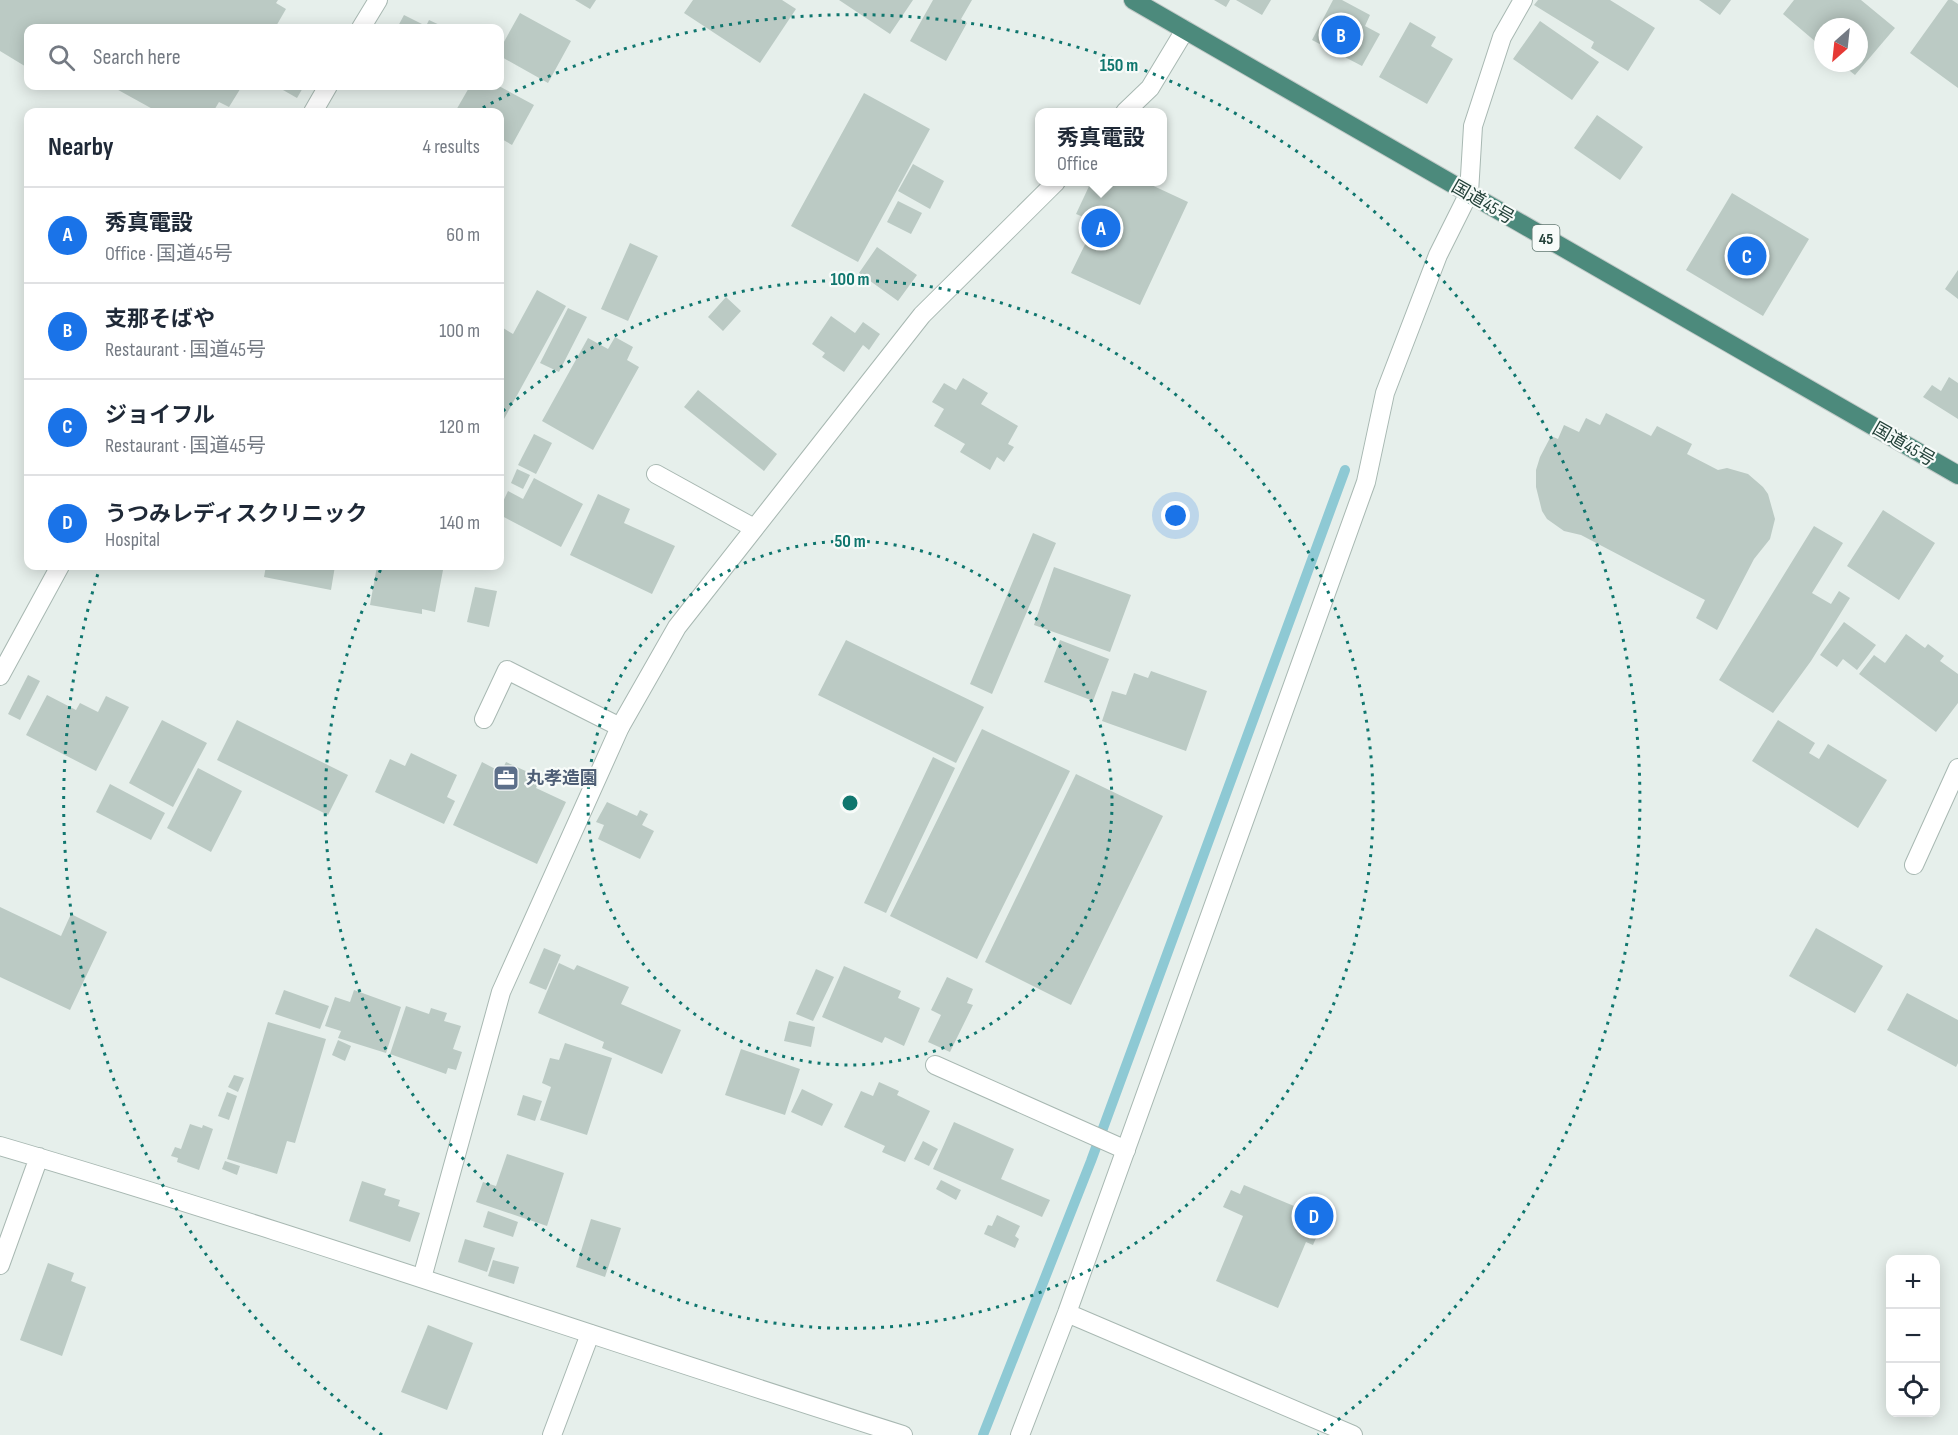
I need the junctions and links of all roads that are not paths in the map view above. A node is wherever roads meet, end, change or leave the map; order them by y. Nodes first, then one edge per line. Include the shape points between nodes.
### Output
1 (378, 0) edge
2 (1133, 0) edge
3 (1523, 0) edge
4 (364, 24) edge
5 (1185, 30) junction
6 (326, 90) edge
7 (314, 108) edge
8 (1129, 108) edge
9 (1052, 186) edge
10 (1469, 193) junction
11 (656, 474) dead end
12 (1958, 475) edge
13 (754, 528) junction
14 (58, 570) edge
15 (0, 676) edge
16 (484, 719) dead end
17 (620, 727) junction
18 (1958, 768) edge
19 (1914, 865) dead end
20 (935, 1065) dead end
21 (0, 1146) edge
22 (1125, 1150) junction
23 (39, 1157) junction
24 (0, 1265) edge
25 (422, 1278) junction
26 (1067, 1313) junction
27 (590, 1334) junction
28 (552, 1435) edge
29 (903, 1435) edge
30 (1020, 1435) edge
31 (1353, 1435) edge

1 - 4 street
2 - 5 highway, 国道45号 / 45
3 - 10 street via 1502,37 1473,126
5 - 8 street via 1150,88
5 - 10 highway, 国道45号 / 45
6 - 7 street
9 - 13 street via 922,315
10 - 12 highway, 国道45号 / 45
10 - 22 street via 1438,255 1385,393 1366,482
11 - 13 street
13 - 17 street via 677,627
14 - 15 street
16 - 17 street via 507,670
17 - 25 street via 501,992
18 - 19 street
20 - 22 street
21 - 23 street
22 - 26 street
23 - 24 street
23 - 25 street
25 - 27 street
26 - 30 street
26 - 31 street
27 - 28 street
27 - 29 street

